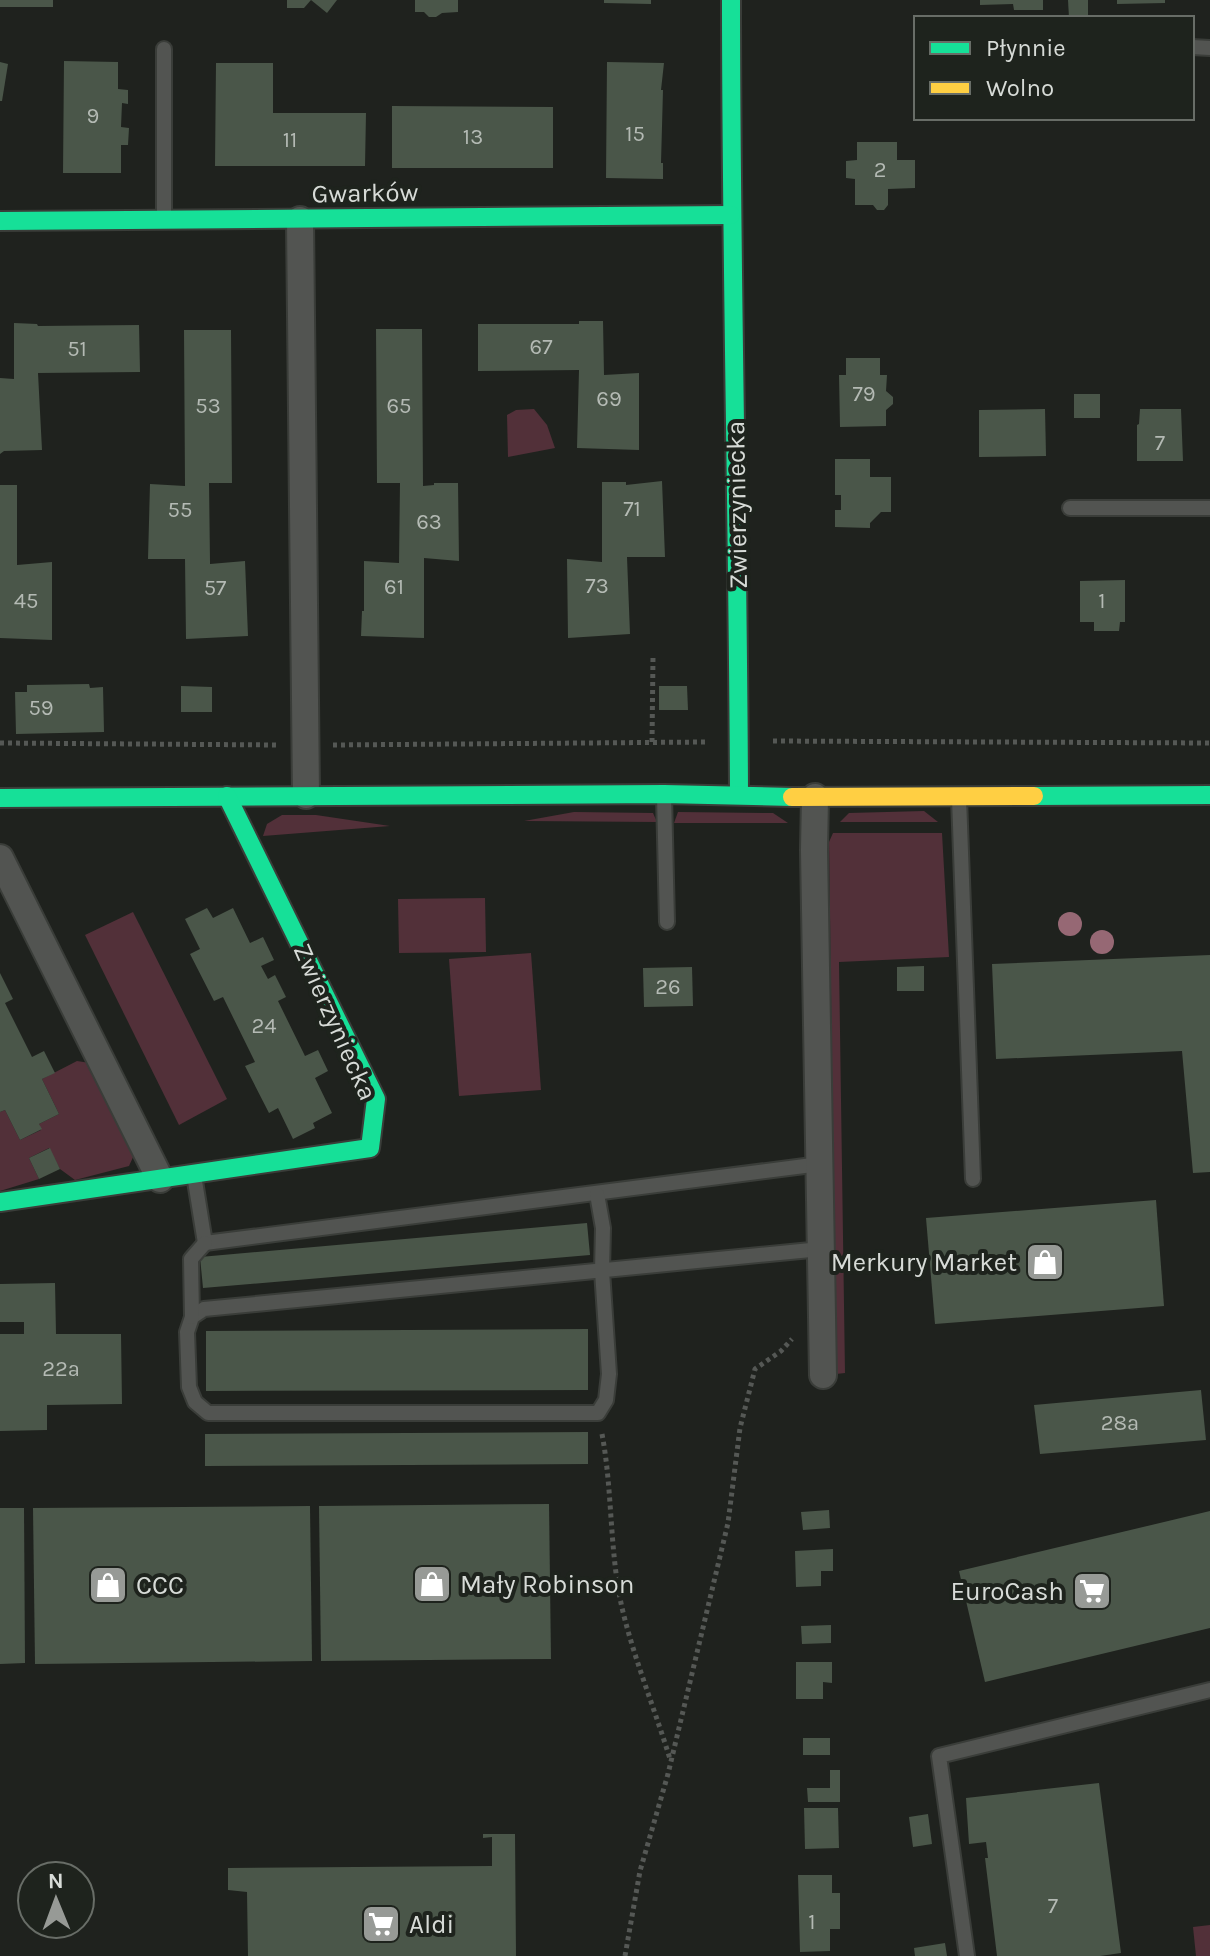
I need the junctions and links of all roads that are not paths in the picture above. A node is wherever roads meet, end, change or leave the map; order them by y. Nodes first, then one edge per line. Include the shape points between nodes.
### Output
1 (731, 0) edge
2 (164, 49) dead end
3 (731, 215) junction
4 (164, 220) junction
5 (300, 220) junction
6 (0, 221) edge
7 (1070, 508) dead end
8 (1210, 508) edge
9 (664, 794) junction
10 (306, 795) junction
11 (739, 795) junction
12 (1210, 795) edge
13 (227, 796) junction
14 (815, 797) junction
15 (959, 797) junction
16 (0, 798) edge
17 (0, 858) edge
18 (667, 922) dead end
19 (820, 1164) junction
20 (194, 1174) junction
21 (160, 1179) junction
22 (973, 1179) dead end
23 (597, 1194) junction
24 (0, 1202) edge
25 (205, 1243) junction
26 (821, 1249) junction
27 (602, 1271) junction
28 (192, 1317) junction
29 (823, 1375) dead end
30 (1210, 1690) edge
31 (967, 1956) edge

1 - 3 street, Zwierzyniecka
2 - 4 lane
3 - 5 street, Gwarków
3 - 11 street, Zwierzyniecka
4 - 5 street, Gwarków
4 - 6 street, Gwarków
5 - 10 street
7 - 8 lane
9 - 10 street
9 - 11 street
9 - 18 lane
10 - 13 street
11 - 14 street
12 - 15 street
13 - 16 street
13 - 20 street, Zwierzyniecka via 376,1099 370,1148
14 - 15 street
14 - 19 street
15 - 22 lane
17 - 21 street
19 - 23 lane
19 - 26 street
20 - 21 street, Zwierzyniecka
20 - 25 lane
21 - 24 street, Zwierzyniecka
23 - 25 lane
23 - 27 lane
25 - 28 lane via 191,1259
26 - 27 lane
26 - 29 street
27 - 28 lane via 204,1309
27 - 28 lane via 609,1374 606,1400 598,1413 208,1413 195,1402 189,1387 187,1332
30 - 31 lane via 939,1756

